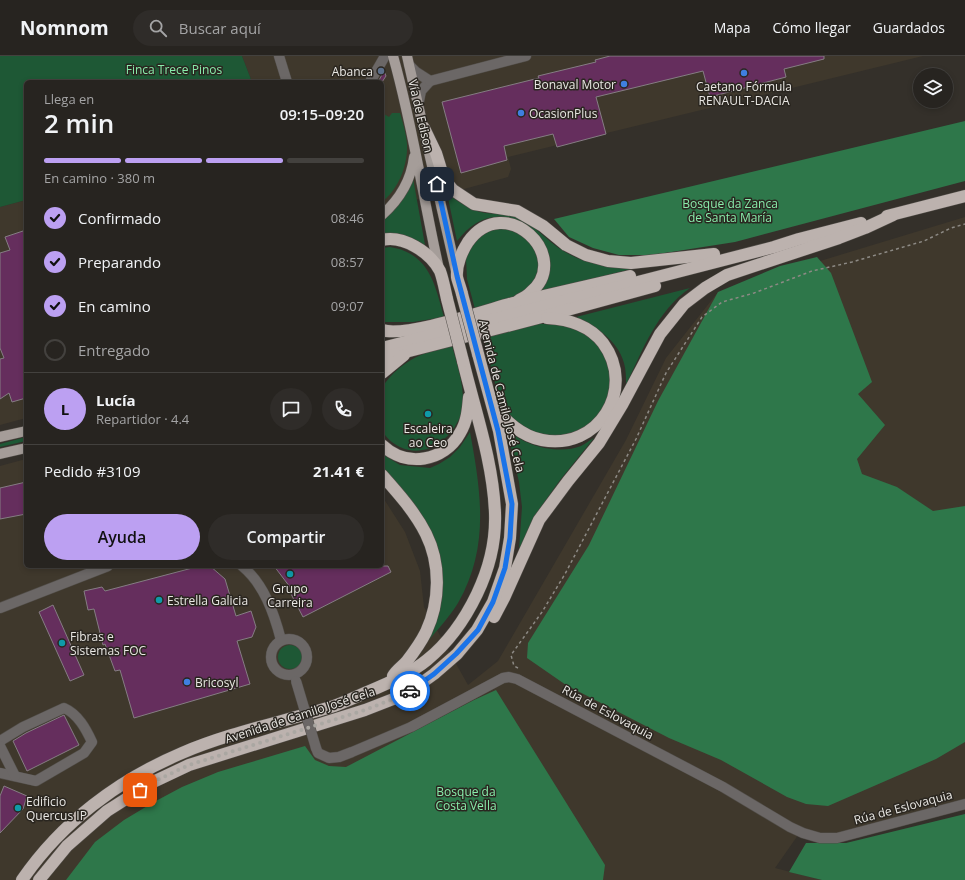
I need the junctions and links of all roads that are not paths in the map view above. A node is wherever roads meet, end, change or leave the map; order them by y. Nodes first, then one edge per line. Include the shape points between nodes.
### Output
1 (279, 56) edge
2 (385, 56) edge
3 (393, 56) edge
4 (526, 56) edge
5 (408, 60) edge
6 (286, 80) edge
7 (371, 80) edge
8 (430, 81) junction
9 (418, 106) junction
10 (424, 128) junction
11 (414, 149) junction
12 (965, 196) edge
13 (384, 212) edge
14 (893, 215) junction
15 (839, 228) junction
16 (384, 240) edge
17 (774, 247) junction
18 (714, 254) junction
19 (440, 271) junction
20 (457, 276) junction
21 (462, 294) joint
22 (447, 299) joint
23 (513, 303) junction
24 (538, 318) junction
25 (384, 331) edge
26 (403, 331) junction
27 (384, 336) edge
28 (384, 347) edge
29 (408, 352) junction
30 (384, 358) edge
31 (384, 371) edge
32 (469, 386) junction
33 (492, 405) junction
34 (24, 431) edge
35 (0, 437) edge
36 (384, 446) edge
37 (24, 448) edge
38 (0, 454) edge
39 (384, 477) edge
40 (103, 568) edge
41 (244, 568) edge
42 (0, 608) edge
43 (478, 630) junction
44 (281, 640) junction
45 (295, 678) junction
46 (390, 683) junction
47 (0, 741) edge
48 (0, 746) edge
49 (0, 773) edge
50 (15, 776) junction
51 (965, 804) edge
52 (34, 862) junction
53 (18, 880) edge
54 (22, 880) edge
55 (39, 880) edge

1 - 6 street
2 - 7 street
3 - 11 main road, Vía de Edison
4 - 8 street
5 - 8 street via 416,72
5 - 9 main road, Vía de Edison
8 - 9 street via 421,91
9 - 10 main road, Vía de Edison
10 - 18 highway via 444,179 453,190 474,204 517,211 543,226 566,245 586,255 608,261 631,263
10 - 20 main road, Vía de Edison
11 - 13 main road via 410,176 404,190
11 - 19 main road, Vía de Edison
12 - 14 highway
14 - 15 highway
14 - 43 highway via 839,238 727,275 684,304 660,334 599,443 539,520 492,621
15 - 17 highway
15 - 18 highway via 823,228
16 - 19 highway via 412,244 427,255
17 - 24 highway via 727,266
17 - 28 highway
18 - 23 highway
19 - 22 highway, Vía de Edison
20 - 21 highway, Vía de Edison
20 - 23 highway via 459,260 472,236 486,227 500,223 522,229 536,241 544,262 539,284
21 - 33 highway, Avenida de Camilo José Cela, bridge
22 - 32 highway, Avenida de Camilo José Cela, bridge
23 - 26 highway
24 - 29 highway
24 - 33 highway via 575,323 600,339 615,365 617,380 609,410 600,422 586,433 558,441 542,440 528,435 509,423
25 - 26 highway
26 - 27 main road
29 - 30 highway
29 - 31 highway
32 - 36 highway via 465,422 461,432 446,449 435,456 409,459
32 - 46 highway, Avenida de Camilo José Cela via 485,448 494,501 493,545 485,576 471,607 451,635 426,660
33 - 43 highway, Avenida de Camilo José Cela via 512,504 510,538 505,568 493,602
34 - 35 main road
37 - 38 main road
39 - 46 highway via 409,507 426,535 437,578 437,592 426,632 406,662 394,673
40 - 42 street
41 - 44 street via 268,600
43 - 55 highway, Avenida de Camilo José Cela via 440,669 401,696 365,710 189,765 151,783 107,811 67,846
44 - 45 street via 273,648 271,661 277,671
44 - 45 street via 287,638 299,641 306,650 307,662
45 - 51 street, Rúa de Eslovaquia, bridge via 318,753 329,758 339,757 411,727 509,676 716,783 790,827 814,836 837,838
46 - 52 highway, Avenida de Camilo José Cela via 335,705 208,743 134,776 99,799 63,830
47 - 50 street via 64,708 70,710 77,718 92,742 84,752 36,781
48 - 50 street
49 - 50 street
52 - 53 highway
52 - 54 highway, Avenida de Camilo José Cela

